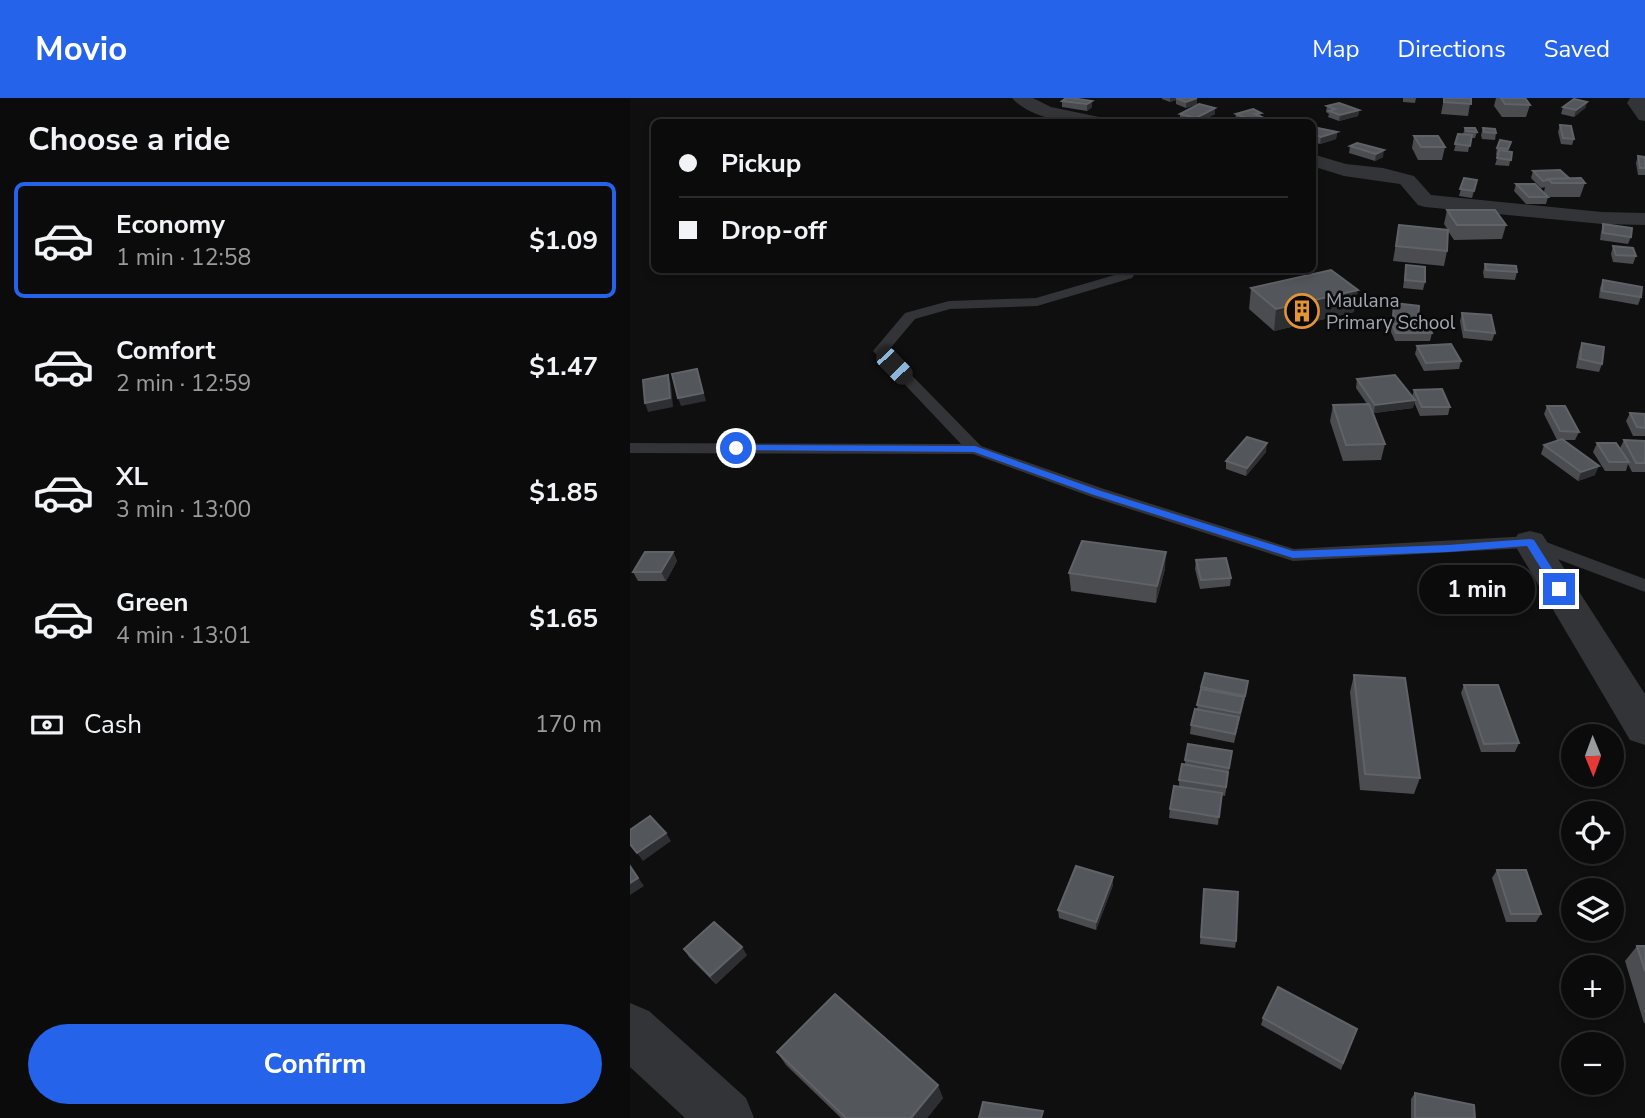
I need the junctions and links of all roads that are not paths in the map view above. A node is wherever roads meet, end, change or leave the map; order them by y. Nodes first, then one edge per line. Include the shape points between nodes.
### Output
1 (1020, 98) edge
2 (1638, 98) edge
3 (1645, 116) edge
4 (1084, 119) edge
5 (1316, 161) edge
6 (1344, 170) junction
7 (1316, 180) edge
8 (1645, 219) edge
9 (1128, 275) dead end
10 (630, 448) edge
11 (975, 449) junction
12 (1530, 542) junction
13 (1645, 586) edge
14 (1645, 728) edge
15 (630, 1030) edge
16 (726, 1118) edge

1 - 4 street via 1046,111
2 - 3 street via 1636,103
5 - 6 street
6 - 7 street
6 - 8 street via 1407,180 1425,201
9 - 11 lane via 1037,302 948,305 909,316 880,351
10 - 11 lane
11 - 12 lane via 1293,555
12 - 13 lane
12 - 14 street
15 - 16 street

